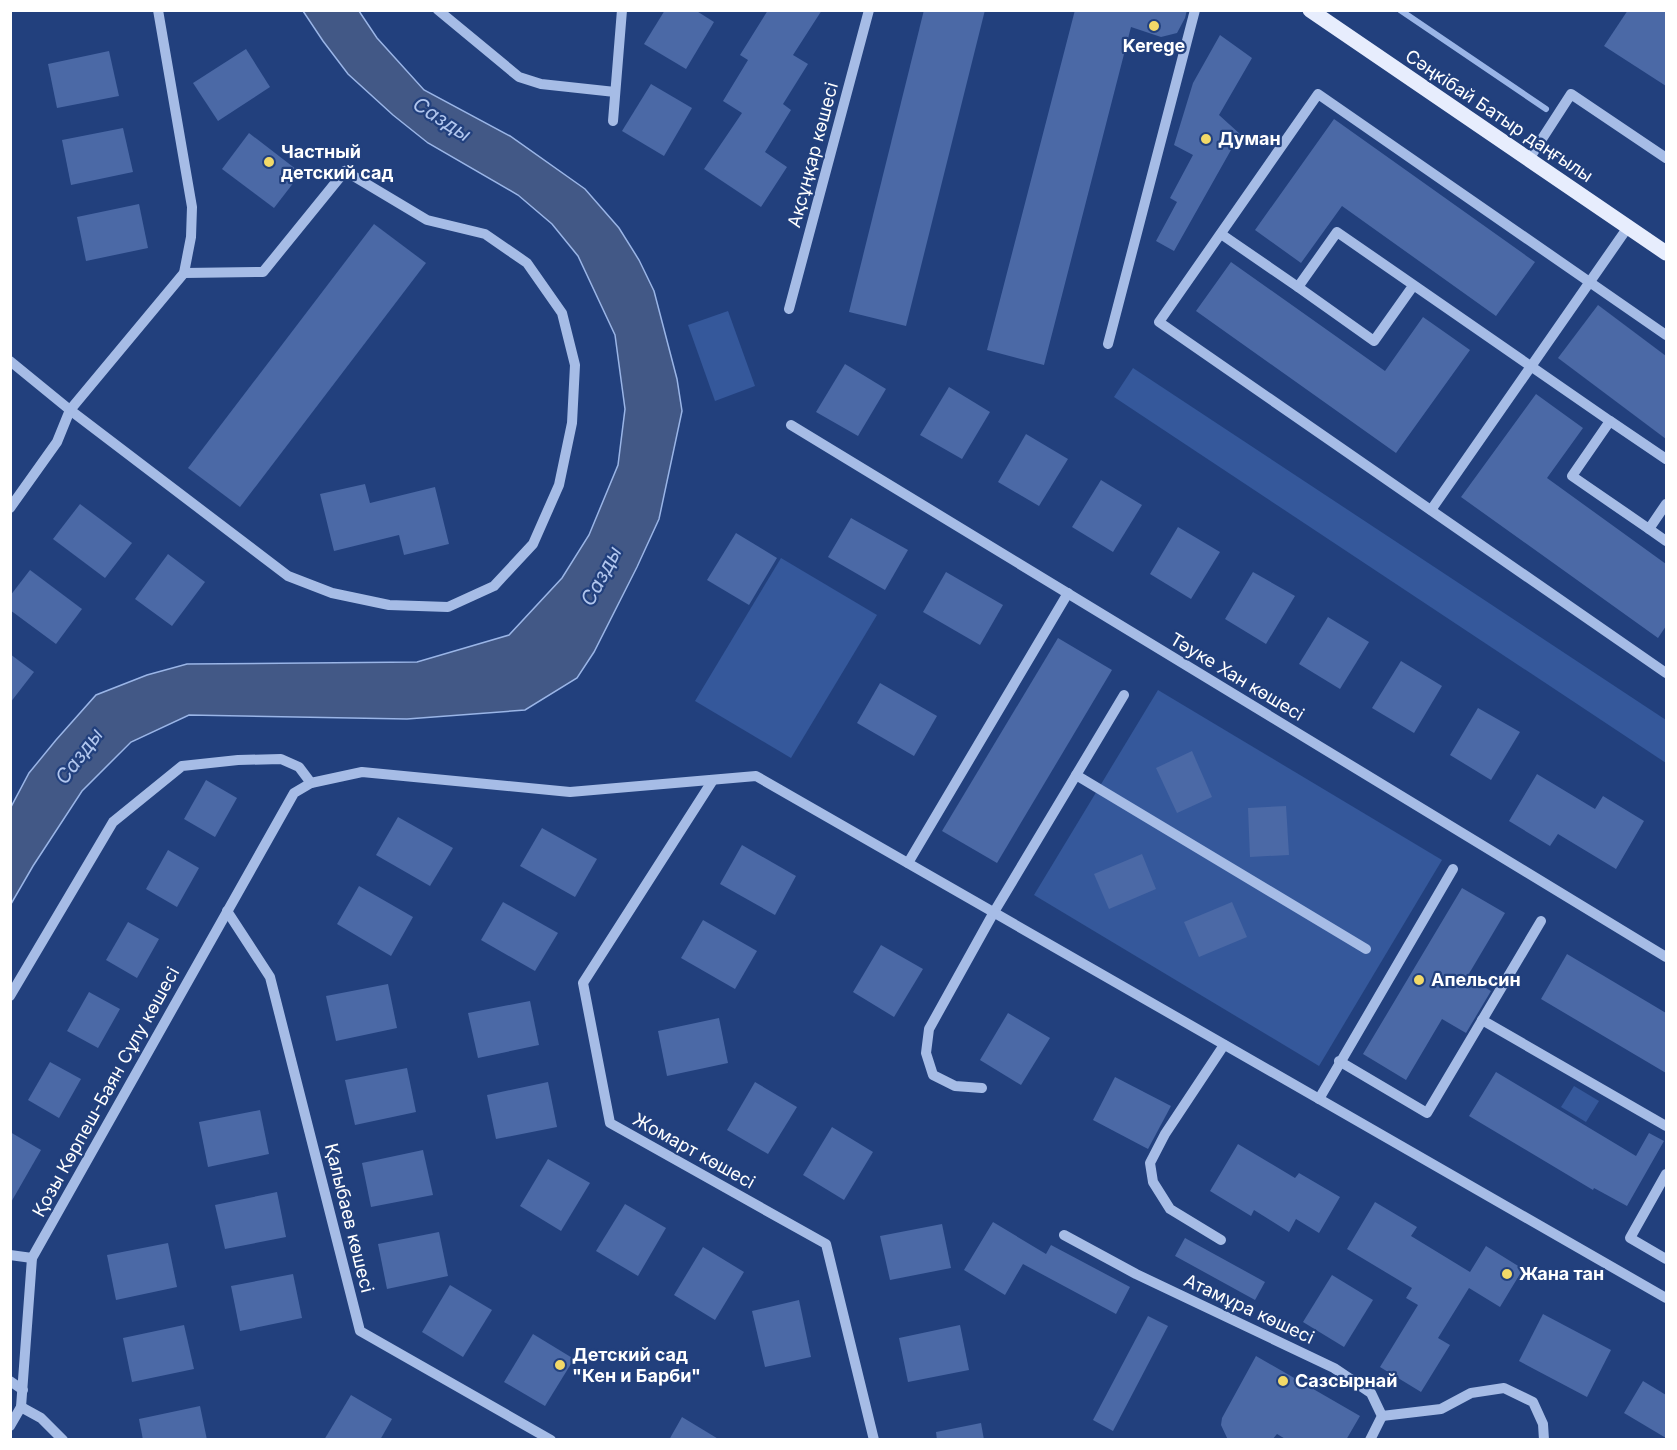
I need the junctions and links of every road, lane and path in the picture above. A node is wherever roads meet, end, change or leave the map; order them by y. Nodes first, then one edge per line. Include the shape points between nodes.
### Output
1 (158, 10) edge
2 (438, 10) edge
3 (622, 10) edge
4 (869, 10) edge
5 (1196, 10) edge
6 (1310, 10) edge
7 (615, 92) junction
8 (613, 121) dead end
9 (1666, 158) edge
10 (1528, 159) junction
11 (1628, 227) junction
12 (1221, 234) junction
13 (1666, 253) edge
14 (184, 273) junction
15 (1590, 282) junction
16 (1413, 286) junction
17 (1298, 287) junction
18 (789, 309) dead end
19 (1666, 335) edge
20 (1108, 344) dead end
21 (10, 361) edge
22 (1532, 366) junction
23 (70, 410) junction
24 (1610, 421) junction
25 (791, 425) dead end
26 (1666, 459) edge
27 (1666, 504) edge
28 (10, 508) edge
29 (1431, 510) junction
30 (1649, 529) junction
31 (1666, 541) edge
32 (1068, 593) junction
33 (1666, 673) edge
34 (1124, 695) dead end
35 (1076, 775) junction
36 (713, 780) junction
37 (310, 783) junction
38 (908, 863) junction
39 (1453, 869) dead end
40 (227, 911) junction
41 (994, 912) junction
42 (1541, 921) dead end
43 (1366, 949) dead end
44 (1666, 957) edge
45 (10, 996) edge
46 (1482, 1020) junction
47 (1224, 1045) junction
48 (1339, 1061) junction
49 (982, 1088) dead end
50 (1319, 1099) junction
51 (1666, 1126) edge
52 (1666, 1174) edge
53 (1064, 1235) dead end
54 (1221, 1240) dead end
55 (10, 1255) edge
56 (32, 1258) junction
57 (1666, 1259) edge
58 (1666, 1298) edge
59 (10, 1381) edge
60 (23, 1390) junction
61 (21, 1407) junction
62 (1382, 1416) junction
63 (10, 1426) edge
64 (63, 1440) edge
65 (551, 1440) edge
66 (874, 1440) edge
67 (1370, 1440) edge
68 (1544, 1440) edge

1 - 14 street via 192,207
2 - 7 street via 519,77 541,84
3 - 7 street
4 - 18 street, Ақсұңқар көшесі
5 - 20 street
6 - 10 main road, Сәңкібай Батыр даңғылы
7 - 8 street
9 - 10 street via 1571,94
10 - 11 main road, Сәңкібай Батыр даңғылы
11 - 13 main road, Сәңкібай Батыр даңғылы
11 - 15 street
12 - 15 street via 1318,94
12 - 17 street
12 - 29 street via 1159,322
14 - 23 street
14 - 23 street via 263,272 345,171 427,220 485,234 527,263 562,313 575,365 572,423 559,485 534,544 495,586 448,607 389,605 332,593 288,576
15 - 19 street
15 - 22 street
16 - 17 street via 1374,341
16 - 17 street via 1337,232
16 - 22 street
21 - 23 street
22 - 24 street
22 - 29 street
23 - 28 street via 57,442
24 - 26 street
24 - 30 street via 1572,476
25 - 32 street, Тәуке Хан көшесі
27 - 30 street
29 - 33 street
30 - 31 street
32 - 38 street
32 - 44 street, Тәуке Хан көшесі
34 - 35 street
35 - 41 street
35 - 43 street
36 - 37 street via 570,792 362,772
36 - 38 street via 756,776
36 - 66 street, Жомарт көшесі via 583,983 610,1123 826,1244
37 - 40 street, Қозы Көрпеш-Баян Сұлу көшесі via 294,793
37 - 45 street via 299,767 281,759 182,766 113,822
38 - 41 street
39 - 48 street
40 - 56 street, Қозы Көрпеш-Баян Сұлу көшесі
40 - 65 street, Қалыбаев көшесі via 270,977 360,1331
41 - 47 street
41 - 49 street via 929,1029 926,1053 933,1076 956,1086
42 - 46 street
46 - 48 street via 1427,1113
46 - 51 street
47 - 50 street
47 - 54 street via 1150,1163 1153,1182 1170,1209
48 - 50 street
50 - 58 street
52 - 57 street via 1629,1238
53 - 62 street, Атамұра көшесі via 1334,1368 1371,1393
55 - 56 street
56 - 60 street, Қозы Көрпеш-Баян Сұлу көшесі
59 - 60 street
60 - 61 street, Қозы Көрпеш-Баян Сұлу көшесі
61 - 63 street, Қозы Көрпеш-Баян Сұлу көшесі
61 - 64 street via 41,1418
62 - 67 street
62 - 68 street via 1442,1409 1471,1393 1504,1388 1533,1402 1543,1424

